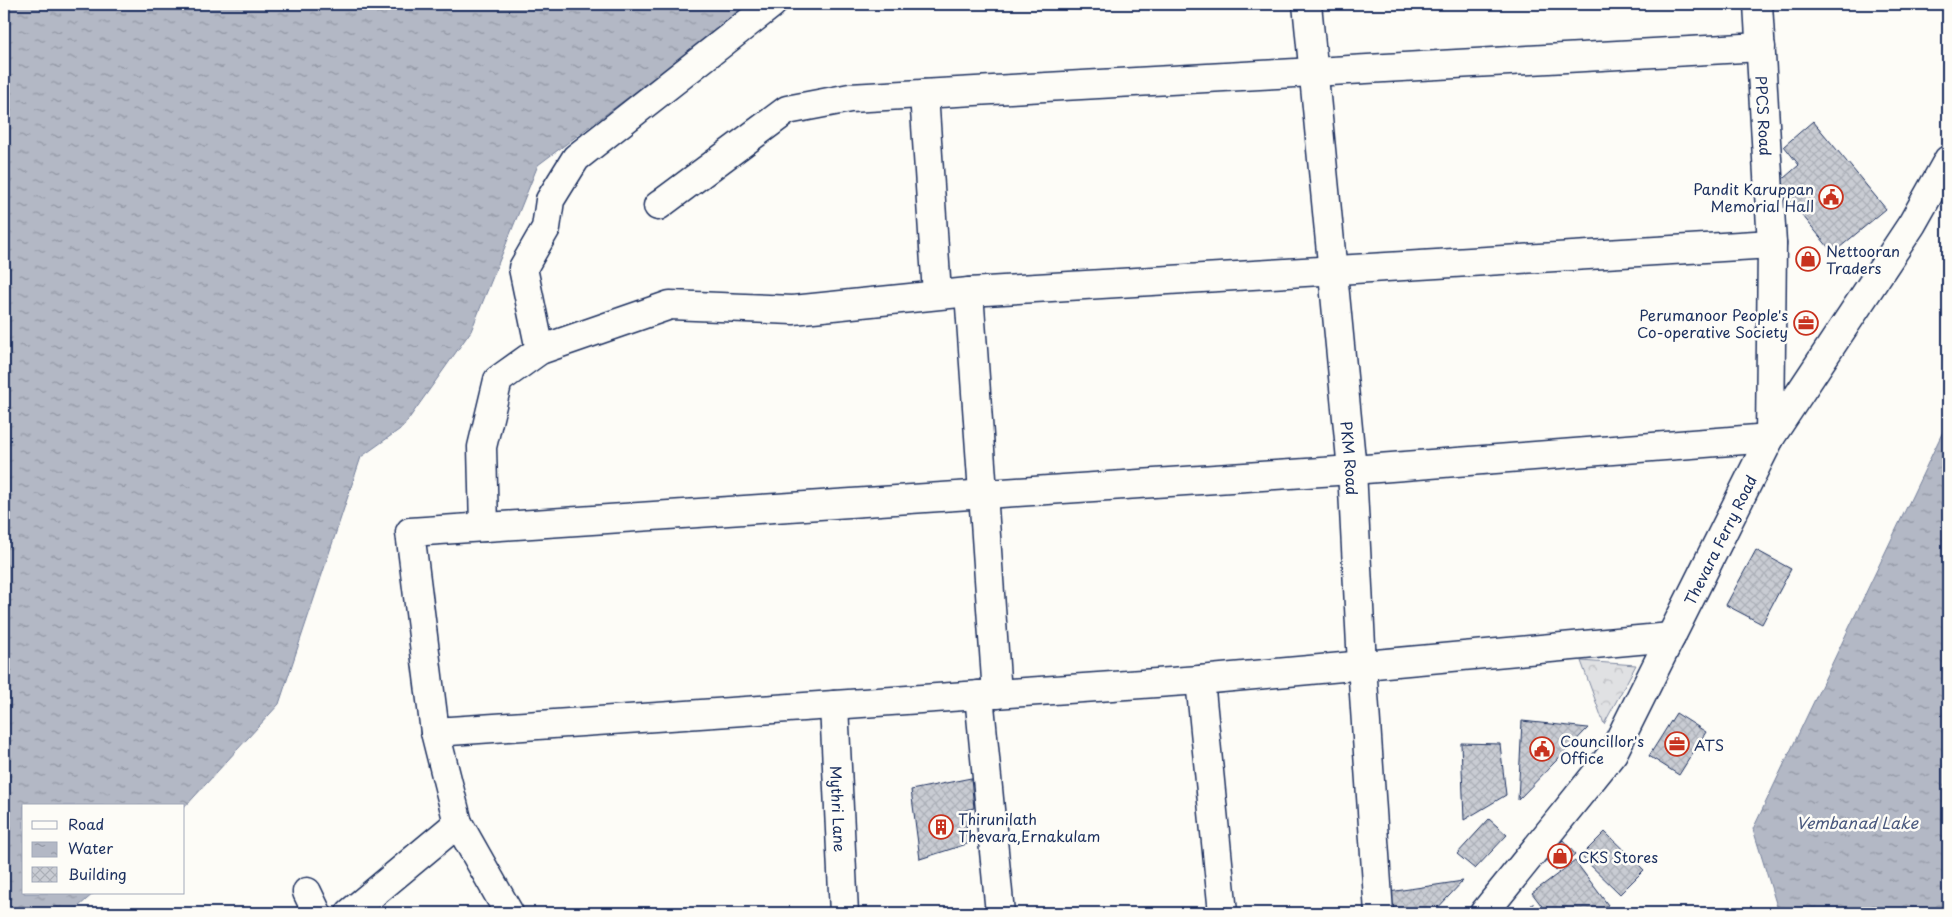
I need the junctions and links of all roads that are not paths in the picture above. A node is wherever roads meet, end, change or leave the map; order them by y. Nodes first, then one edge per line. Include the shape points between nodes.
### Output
1 (772, 4) edge
2 (1308, 4) edge
3 (1758, 4) edge
4 (1762, 47) junction
5 (1314, 74) junction
6 (924, 94) junction
7 (1948, 160) edge
8 (658, 206) dead end
9 (1772, 244) junction
10 (1333, 271) junction
11 (969, 292) junction
12 (938, 294) junction
13 (540, 350) junction
14 (1770, 438) junction
15 (1352, 470) junction
16 (983, 494) junction
17 (484, 527) junction
18 (1671, 637) junction
19 (1362, 665) junction
20 (1200, 680) junction
21 (988, 694) junction
22 (834, 705) junction
23 (435, 732) junction
24 (458, 823) junction
25 (350, 913) edge
26 (509, 913) edge
27 (844, 913) edge
28 (1000, 913) edge
29 (1223, 913) edge
30 (1379, 913) edge
31 (1484, 913) edge

1 - 13 street via 576,158 550,200 546,228 523,268
2 - 5 street, PKM Road
3 - 4 street, PPCS Road
4 - 5 street
4 - 9 street, PPCS Road
5 - 6 street
5 - 10 street, PKM Road
6 - 8 street via 850,98 787,110
6 - 12 street
7 - 14 street, Thevara Ferry Road via 1912,224
9 - 10 street
9 - 14 street, PPCS Road
10 - 11 street
10 - 15 street, PKM Road
11 - 12 street
11 - 16 street
12 - 13 street via 792,310 670,305
13 - 17 street via 498,380 482,447
14 - 15 street
14 - 18 street, Thevara Ferry Road
15 - 16 street
15 - 19 street, PKM Road
16 - 17 street
16 - 21 street
17 - 23 street via 410,532
18 - 19 street
18 - 31 street, Thevara Ferry Road via 1613,754
19 - 20 street
19 - 30 street, PKM Road
20 - 21 street
20 - 29 street
21 - 22 street
21 - 28 street
22 - 23 street
22 - 27 street, Mythri Lane
23 - 24 street
24 - 25 street
24 - 26 street

